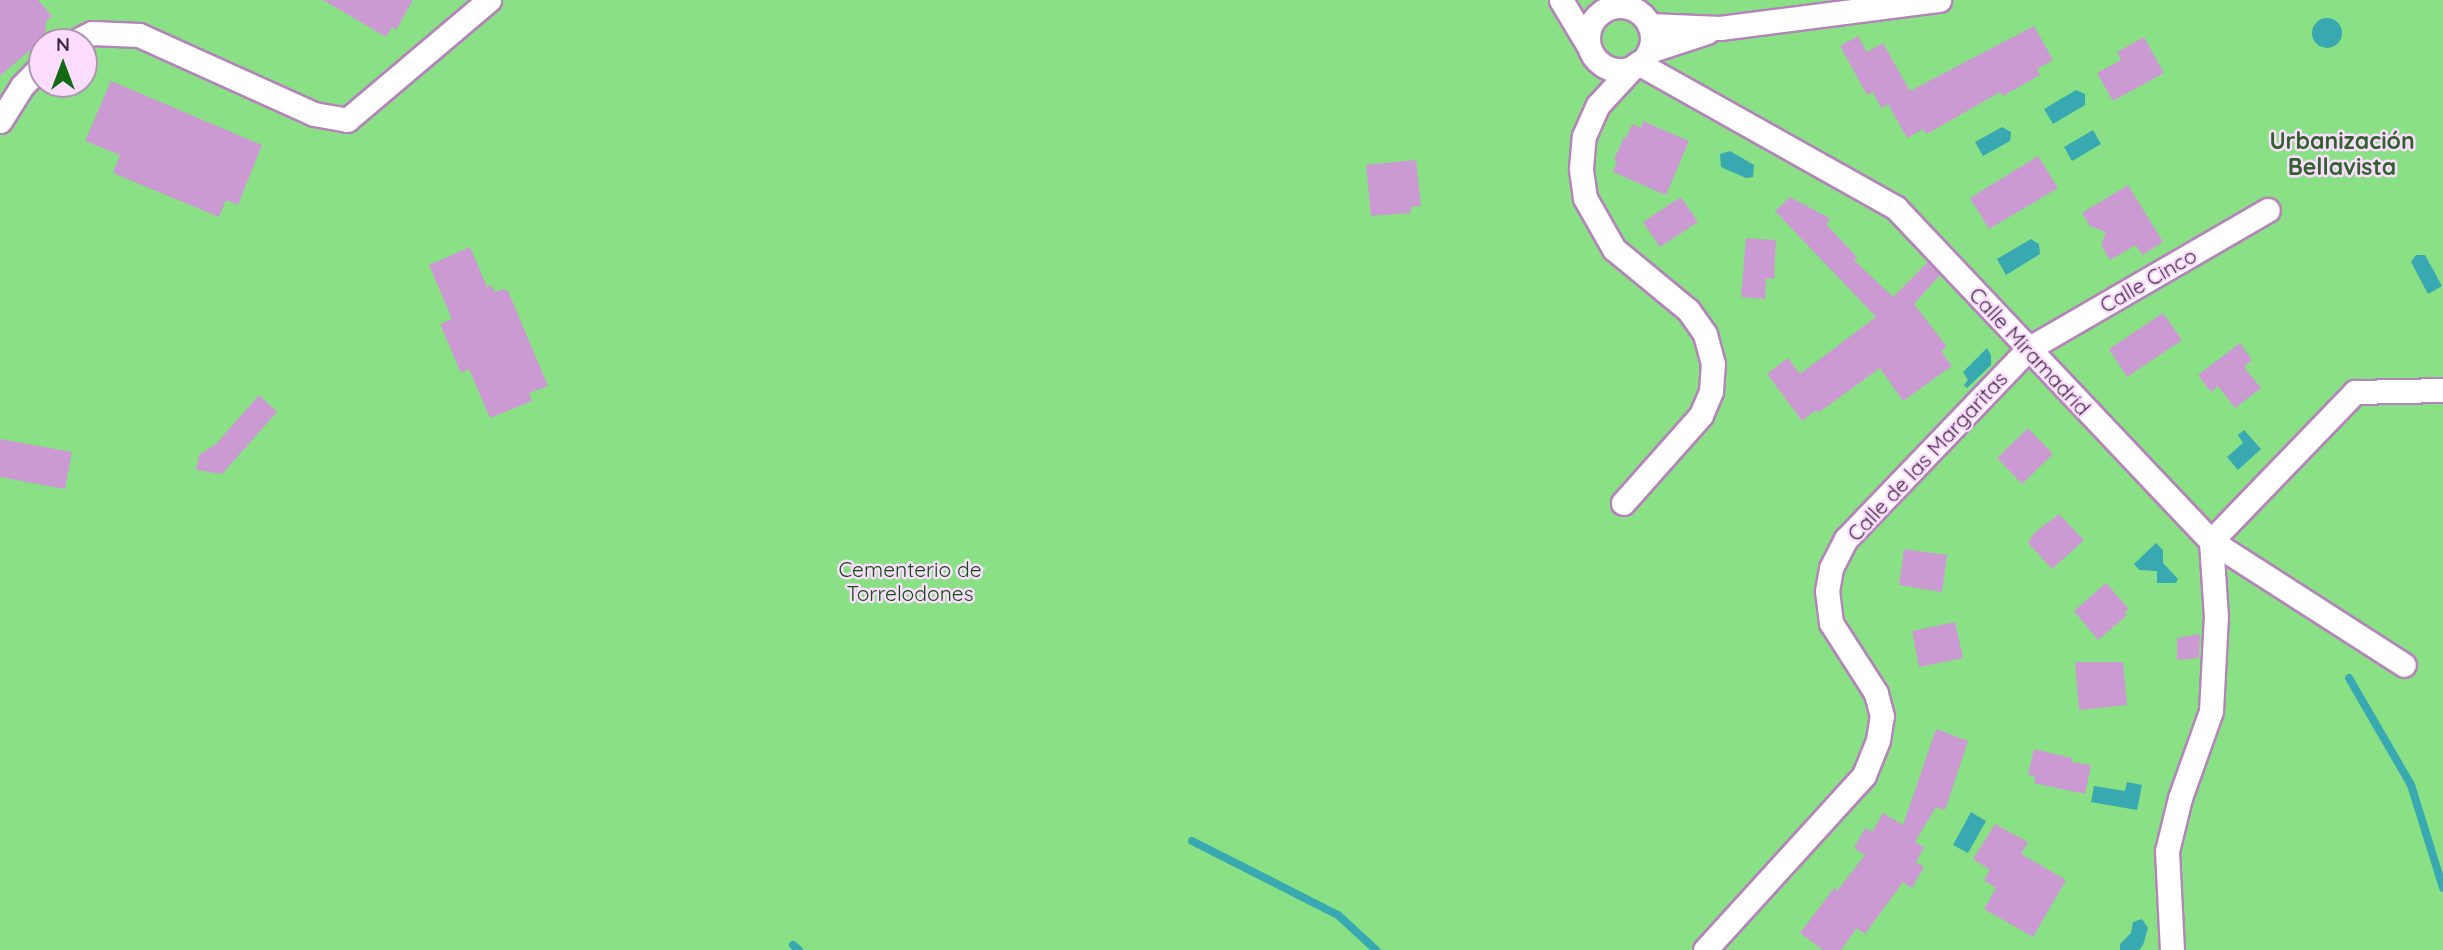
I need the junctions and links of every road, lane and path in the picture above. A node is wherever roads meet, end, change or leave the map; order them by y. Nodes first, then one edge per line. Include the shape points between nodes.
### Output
1 (489, 0) edge
2 (1939, 0) edge
3 (1563, 2) edge
4 (1605, 6) edge
5 (1648, 25) junction
6 (1720, 28) junction
7 (98, 33) edge
8 (1594, 54) junction
9 (1640, 60) junction
10 (28, 80) edge
11 (1598, 105) junction
12 (0, 121) edge
13 (2268, 210) dead end
14 (2028, 349) junction
15 (2443, 390) edge
16 (1623, 503) dead end
17 (2211, 541) junction
18 (2404, 665) dead end
19 (1705, 950) edge
20 (2172, 950) edge

1 - 7 street via 347,120 314,114 139,35
2 - 6 street
3 - 4 street
3 - 8 street
4 - 5 street via 1630,8
4 - 8 street via 1590,25
5 - 6 street
5 - 9 street
6 - 9 street
8 - 9 street via 1617,69
8 - 11 street
9 - 11 street
9 - 14 street, Calle Miramadrid via 1896,208
10 - 12 street
11 - 16 street via 1584,136 1581,168 1585,198 1614,249 1688,310 1705,334 1713,364 1711,391 1701,415
13 - 14 street, Calle Cinco
14 - 17 street, Calle Miramadrid
14 - 19 street, Calle de las Margaritas via 1846,539 1831,568 1827,591 1831,623 1876,693 1882,716 1878,740 1864,775
15 - 17 street via 2355,392
17 - 18 street, Calle Miramadrid
17 - 20 street via 2216,617 2211,711 2166,851

